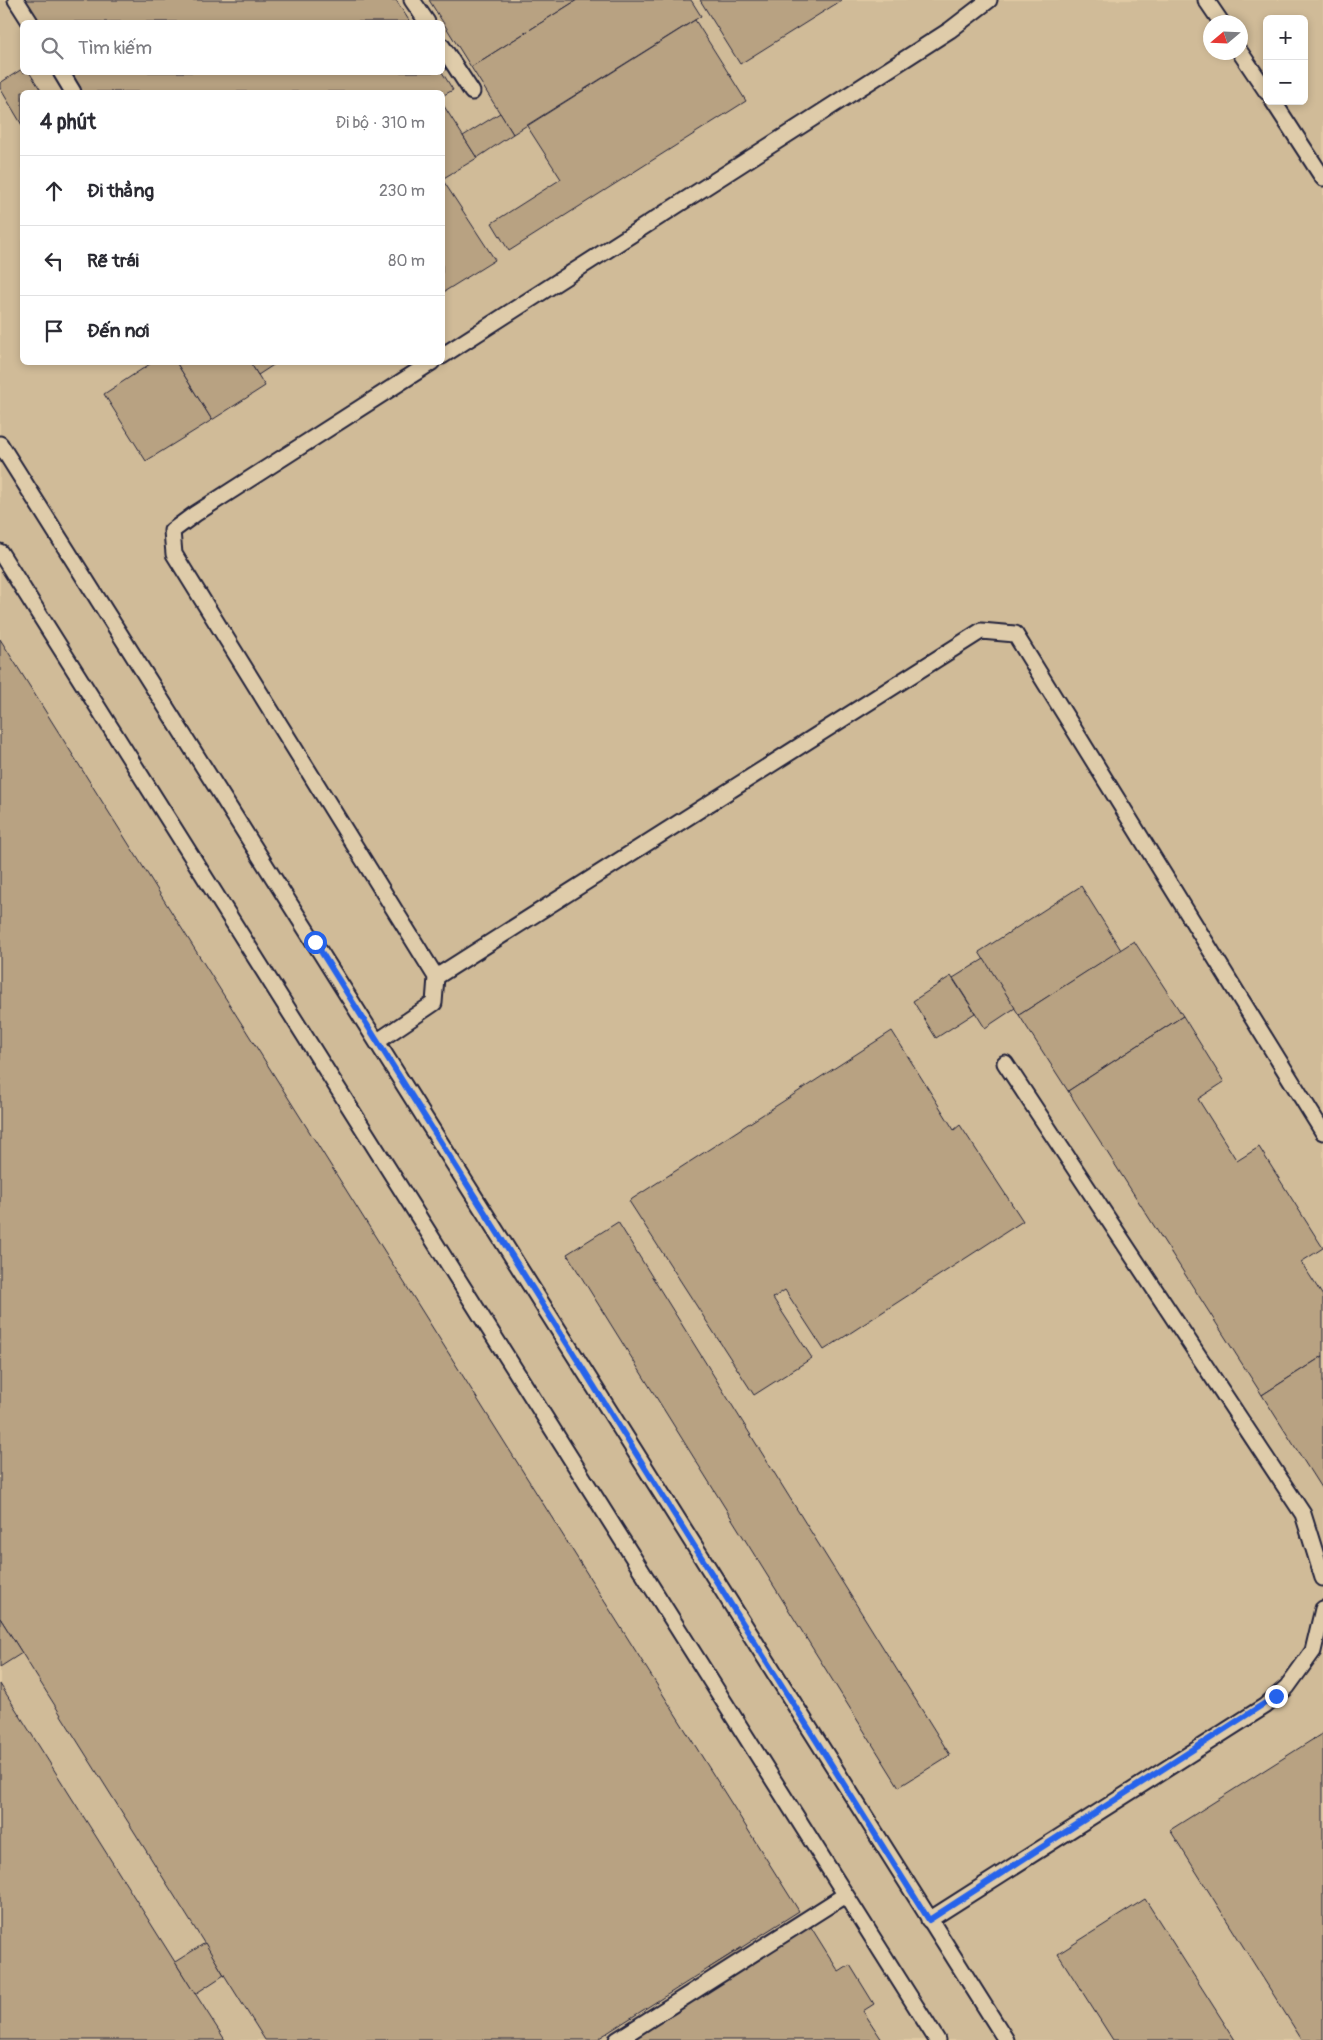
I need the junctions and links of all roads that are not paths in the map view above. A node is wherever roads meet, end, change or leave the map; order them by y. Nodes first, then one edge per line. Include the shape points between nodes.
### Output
1 (16, 0) edge
2 (412, 0) edge
3 (989, 0) edge
4 (1206, 0) edge
5 (1216, 15) edge
6 (29, 20) edge
7 (426, 20) edge
8 (445, 51) edge
9 (1245, 60) edge
10 (63, 75) edge
11 (1263, 86) edge
12 (72, 90) edge
13 (472, 92) dead end
14 (1276, 105) edge
15 (1323, 178) edge
16 (445, 354) edge
17 (427, 365) edge
18 (0, 444) edge
19 (0, 552) edge
20 (436, 977) junction
21 (378, 1041) junction
22 (1005, 1063) dead end
23 (1323, 1132) edge
24 (1323, 1578) edge
25 (1323, 1609) edge
26 (845, 1894) junction
27 (929, 1920) junction
28 (617, 2040) edge
29 (937, 2040) edge
30 (1006, 2040) edge

1 - 6 lane
2 - 7 lane
3 - 16 lane via 950,30
4 - 5 lane
8 - 13 lane
9 - 11 lane
10 - 12 lane
14 - 15 lane
17 - 20 lane via 172,532 174,554
18 - 21 lane
19 - 26 lane
20 - 21 lane via 434,1003
20 - 23 lane via 981,631 1015,634
21 - 27 lane
22 - 24 lane via 1303,1514
25 - 27 lane via 1313,1651 1288,1687 1265,1706
26 - 28 lane
26 - 29 lane
27 - 30 lane

